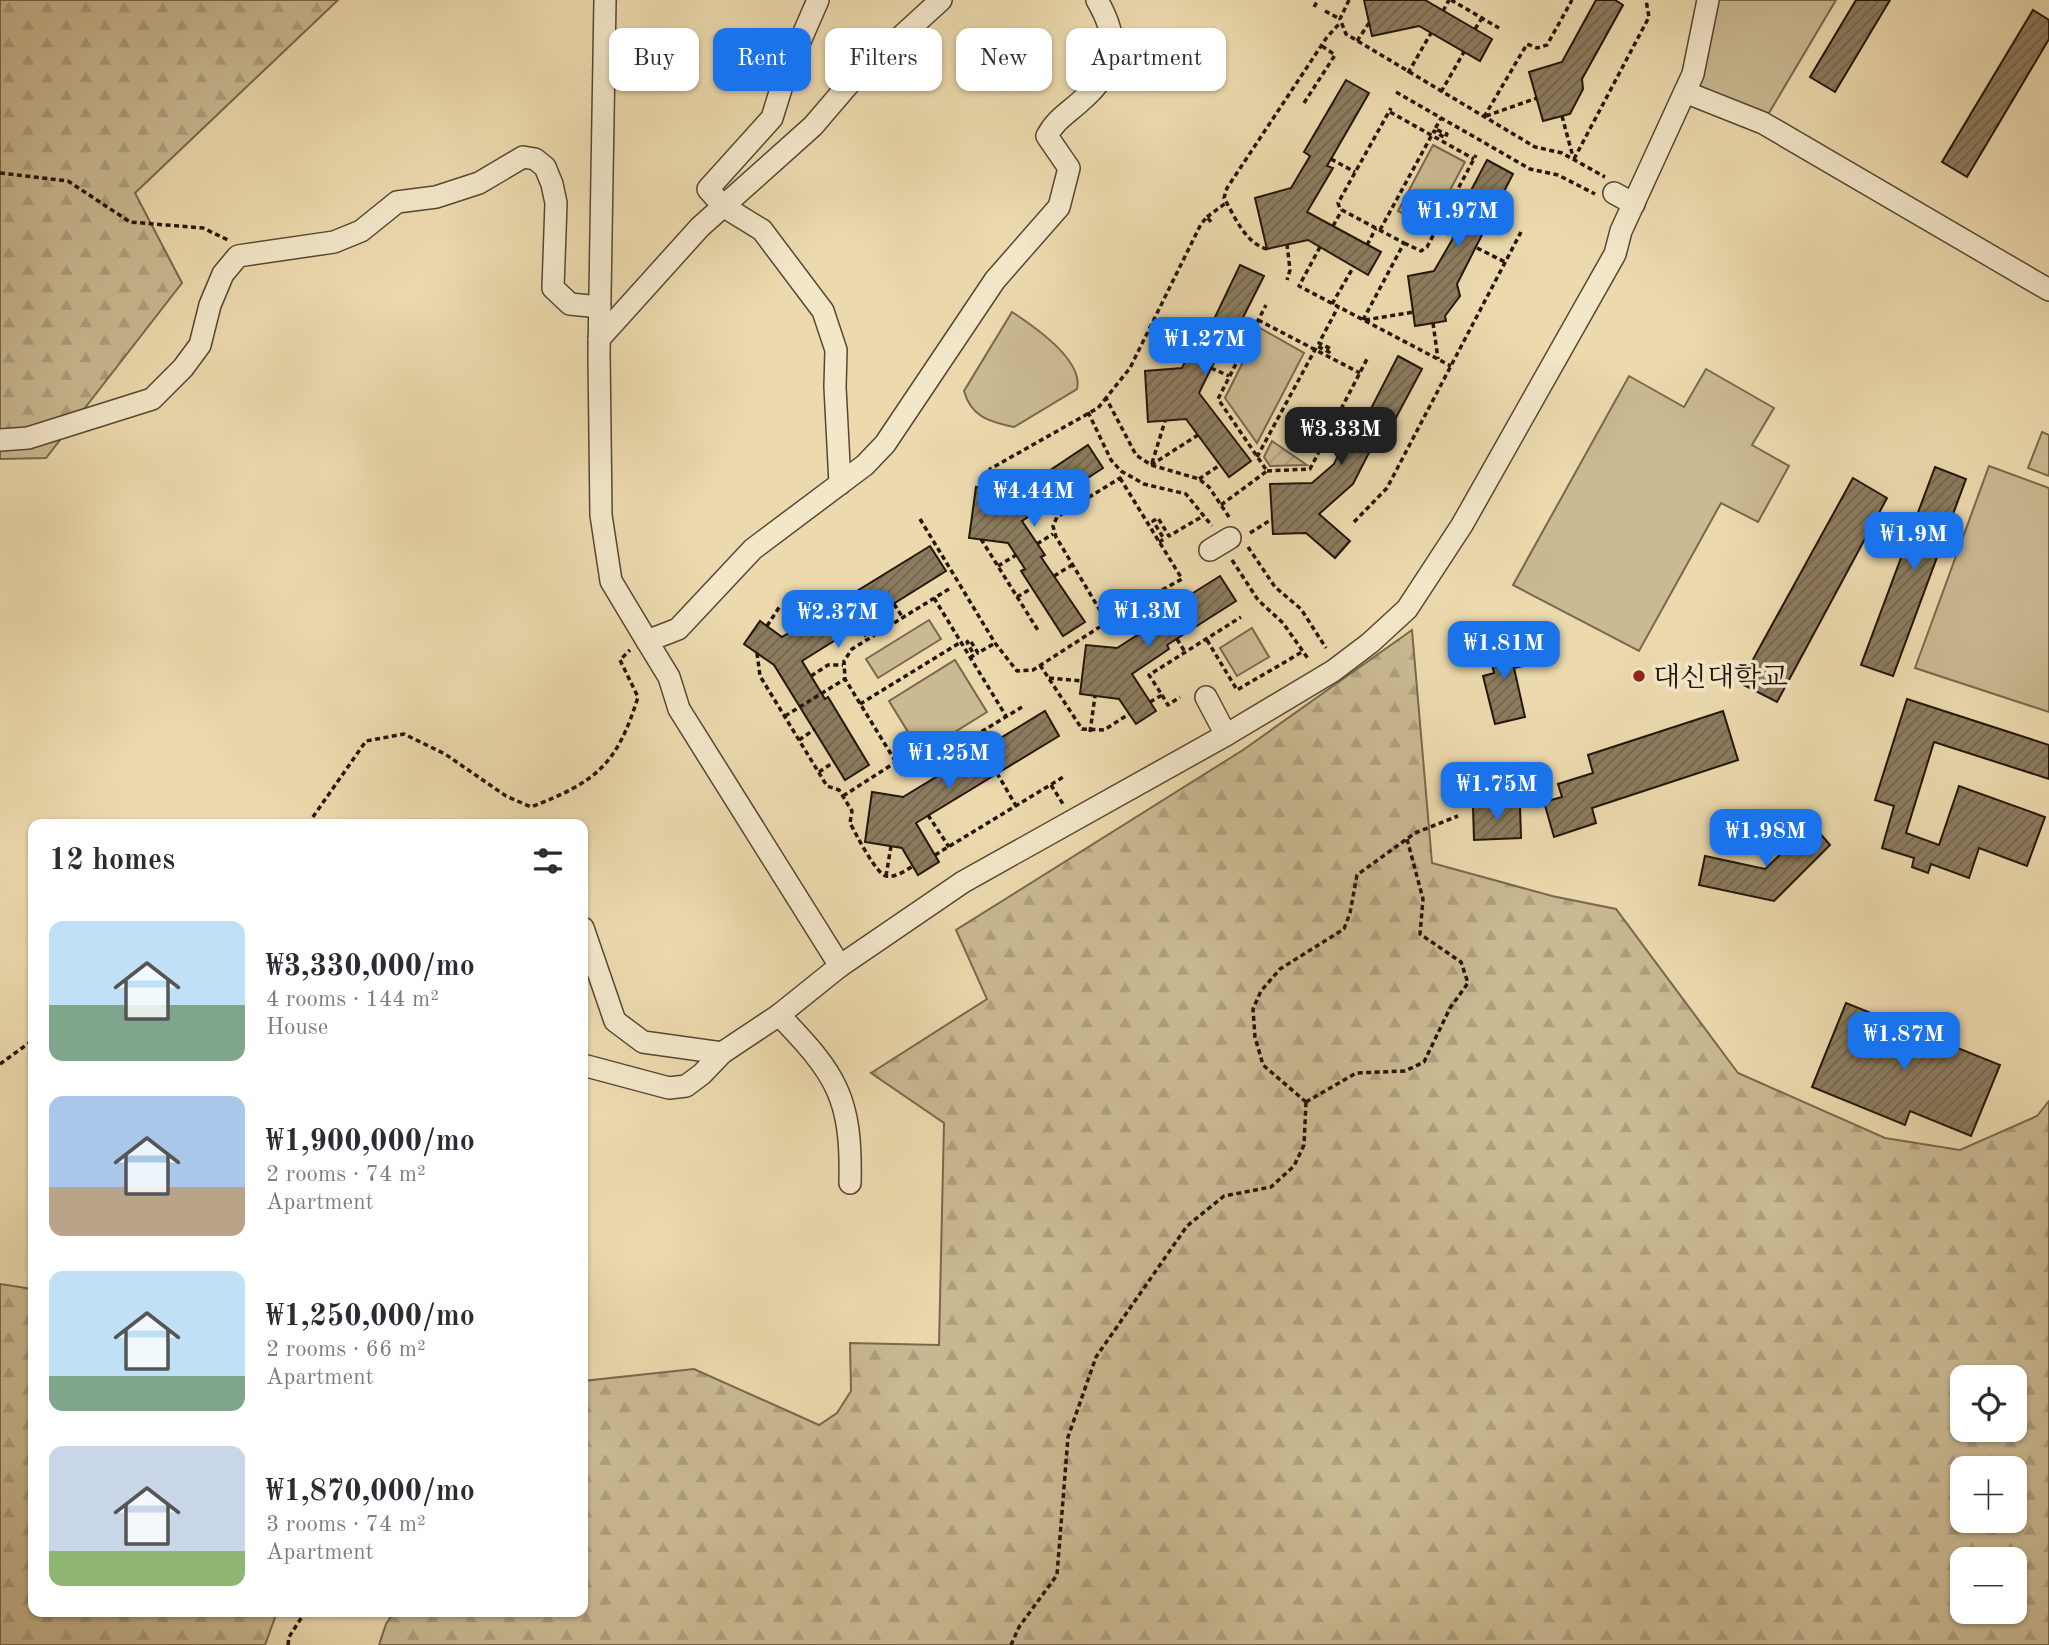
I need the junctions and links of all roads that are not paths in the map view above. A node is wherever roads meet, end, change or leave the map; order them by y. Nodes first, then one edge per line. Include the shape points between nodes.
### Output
1 (605, 0) edge
2 (818, 0) edge
3 (941, 0) edge
4 (1097, 0) edge
5 (1708, 0) edge
6 (1685, 92) junction
7 (1607, 189) road end
8 (1634, 204) junction
9 (723, 206) junction
10 (2049, 290) edge
11 (600, 307) junction
12 (599, 339) junction
13 (0, 440) edge
14 (840, 484) junction
15 (1233, 533) road end
16 (1210, 550) dead end
17 (645, 638) junction
18 (1206, 697) dead end
19 (1226, 735) junction
20 (588, 943) edge
21 (840, 966) junction
22 (779, 1015) junction
23 (722, 1053) junction
24 (588, 1066) edge
25 (850, 1183) dead end

1 - 11 street
2 - 9 street via 772,118 708,189
3 - 9 street via 848,85 813,126
4 - 14 street via 1109,22 1113,44 1110,71 1053,124 1047,136 1069,168 1059,207 986,293 885,444
5 - 6 street
6 - 8 street
6 - 10 street via 1763,123
7 - 8 street
8 - 19 street via 1615,254 1462,525 1407,609 1333,671
9 - 12 street
9 - 14 street via 762,230 823,311 836,350
11 - 12 street
11 - 13 street via 570,304 554,288 556,203 545,167 535,159 523,158 479,183 436,197 397,202 361,231 334,242 238,256 223,274 200,345 152,399 29,438
12 - 17 street via 601,515 611,581
14 - 17 street via 753,548 678,629
15 - 16 street
17 - 21 street via 669,677 679,709
18 - 19 street
19 - 21 street via 963,883
20 - 23 street via 615,1021 643,1042
21 - 22 street
22 - 23 street
22 - 25 street via 823,1064 839,1094 850,1131
23 - 24 street via 686,1086 669,1088

